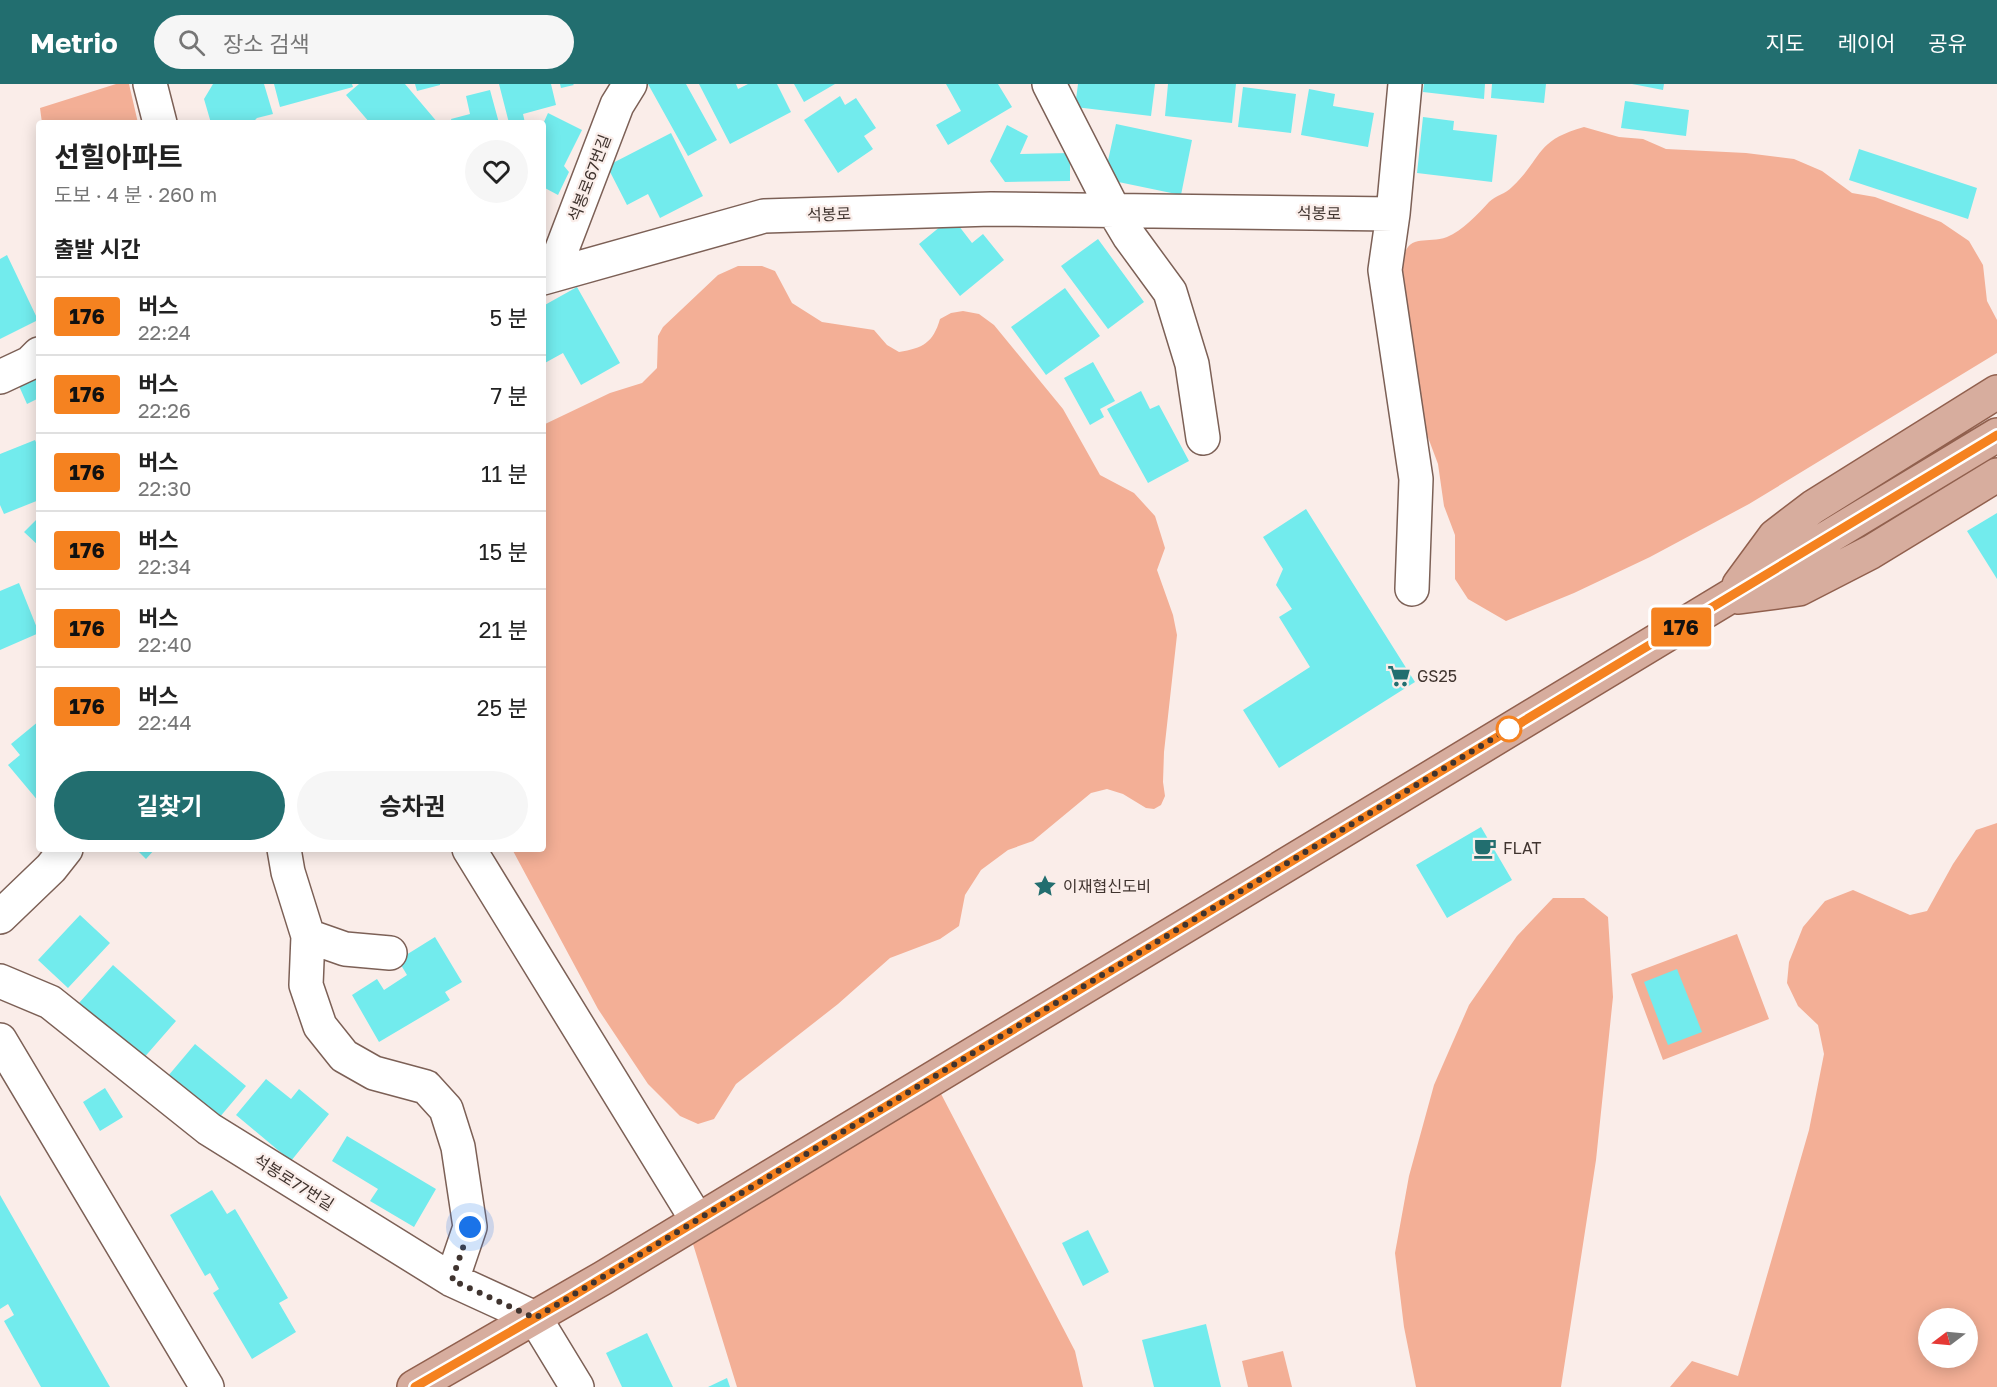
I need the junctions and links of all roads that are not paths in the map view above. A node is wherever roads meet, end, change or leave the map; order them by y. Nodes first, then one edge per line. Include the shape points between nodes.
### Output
1 (150, 84) edge
2 (630, 84) edge
3 (1049, 84) edge
4 (1405, 84) edge
5 (159, 120) edge
6 (1114, 211) junction
7 (1393, 214) junction
8 (546, 278) edge
9 (36, 357) edge
10 (0, 378) edge
11 (1997, 392) edge
12 (1997, 435) edge
13 (1203, 438) dead end
14 (1997, 475) edge
15 (1412, 589) dead end
16 (1729, 599) junction
17 (64, 852) edge
18 (285, 852) edge
19 (471, 852) edge
20 (0, 917) edge
21 (308, 936) junction
22 (390, 953) dead end
23 (0, 981) edge
24 (0, 1040) edge
25 (698, 1220) junction
26 (452, 1280) junction
27 (535, 1318) junction
28 (207, 1387) edge
29 (414, 1387) edge
30 (577, 1387) edge

1 - 5 street
2 - 8 street, 석봉로67번길 via 617,105
3 - 6 street
4 - 7 street
6 - 7 street, 석봉로
6 - 8 street, 석봉로 via 991,209 764,216
6 - 13 street via 1170,292 1192,364
7 - 15 street via 1384,270 1416,479
9 - 10 street
11 - 16 main road via 1814,507 1775,536
12 - 16 main road
14 - 16 main road via 1871,552 1799,589
16 - 25 main road
17 - 20 street
18 - 21 street
19 - 25 street
21 - 22 street via 345,949
21 - 26 street via 306,985 320,1026 344,1056 374,1073 426,1087 446,1109 458,1147 470,1227
23 - 26 street, 석봉로77번길 via 51,1002 209,1129
24 - 28 street
25 - 27 main road
26 - 27 street, 석봉로77번길
27 - 29 main road
27 - 30 street

